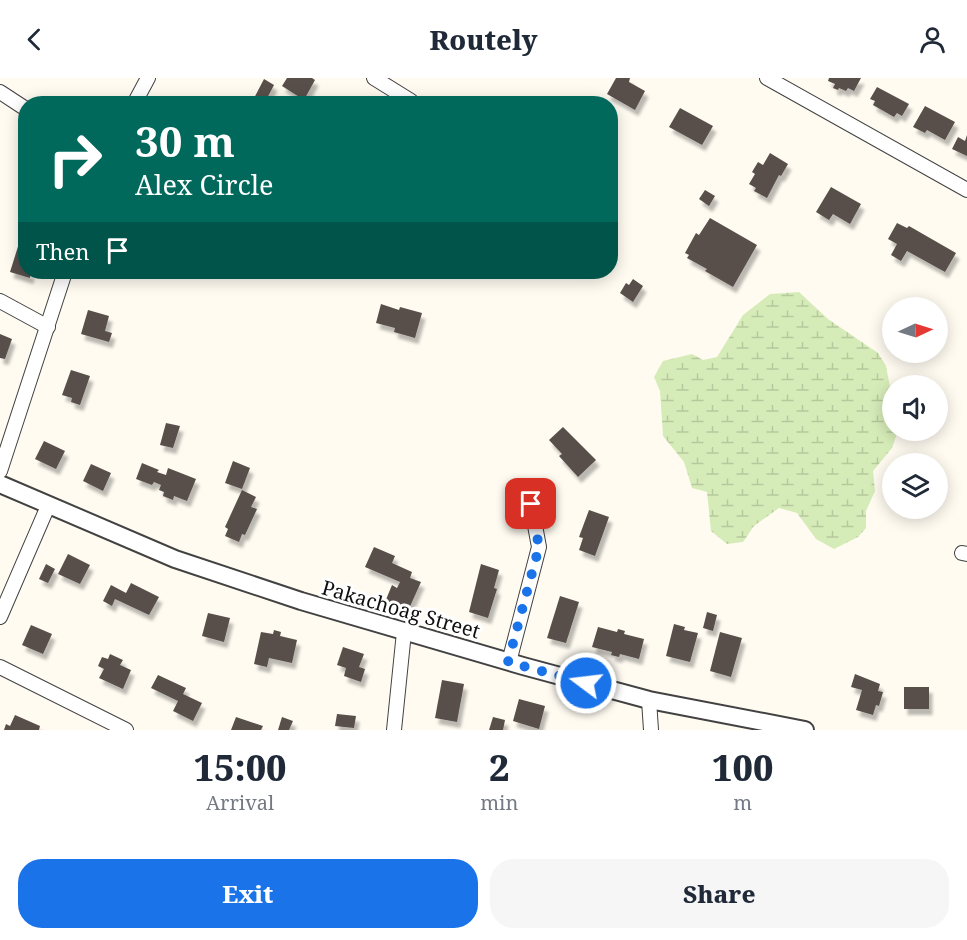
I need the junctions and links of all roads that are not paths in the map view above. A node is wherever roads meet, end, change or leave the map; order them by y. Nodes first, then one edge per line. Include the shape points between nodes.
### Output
1 (148, 78) edge
2 (374, 78) edge
3 (767, 78) edge
4 (0, 92) edge
5 (138, 96) edge
6 (403, 96) edge
7 (18, 104) edge
8 (967, 190) edge
9 (63, 279) edge
10 (0, 301) edge
11 (48, 327) junction
12 (0, 471) edge
13 (0, 484) edge
14 (531, 504) dead end
15 (48, 506) junction
16 (0, 617) edge
17 (404, 632) junction
18 (508, 662) junction
19 (0, 668) edge
20 (649, 700) junction
21 (126, 730) edge
22 (394, 730) edge
23 (651, 730) edge
24 (801, 730) edge

1 - 5 street
2 - 6 street
3 - 8 street
4 - 7 street
9 - 11 street
10 - 11 street
11 - 12 street
13 - 15 street, Pakachoag Street
14 - 18 street via 539,547
15 - 16 street
15 - 17 street, Pakachoag Street via 175,559 300,602
17 - 18 street, Pakachoag Street
17 - 22 street
18 - 20 street, Pakachoag Street
19 - 21 street
20 - 23 street
20 - 24 street, Pakachoag Street

